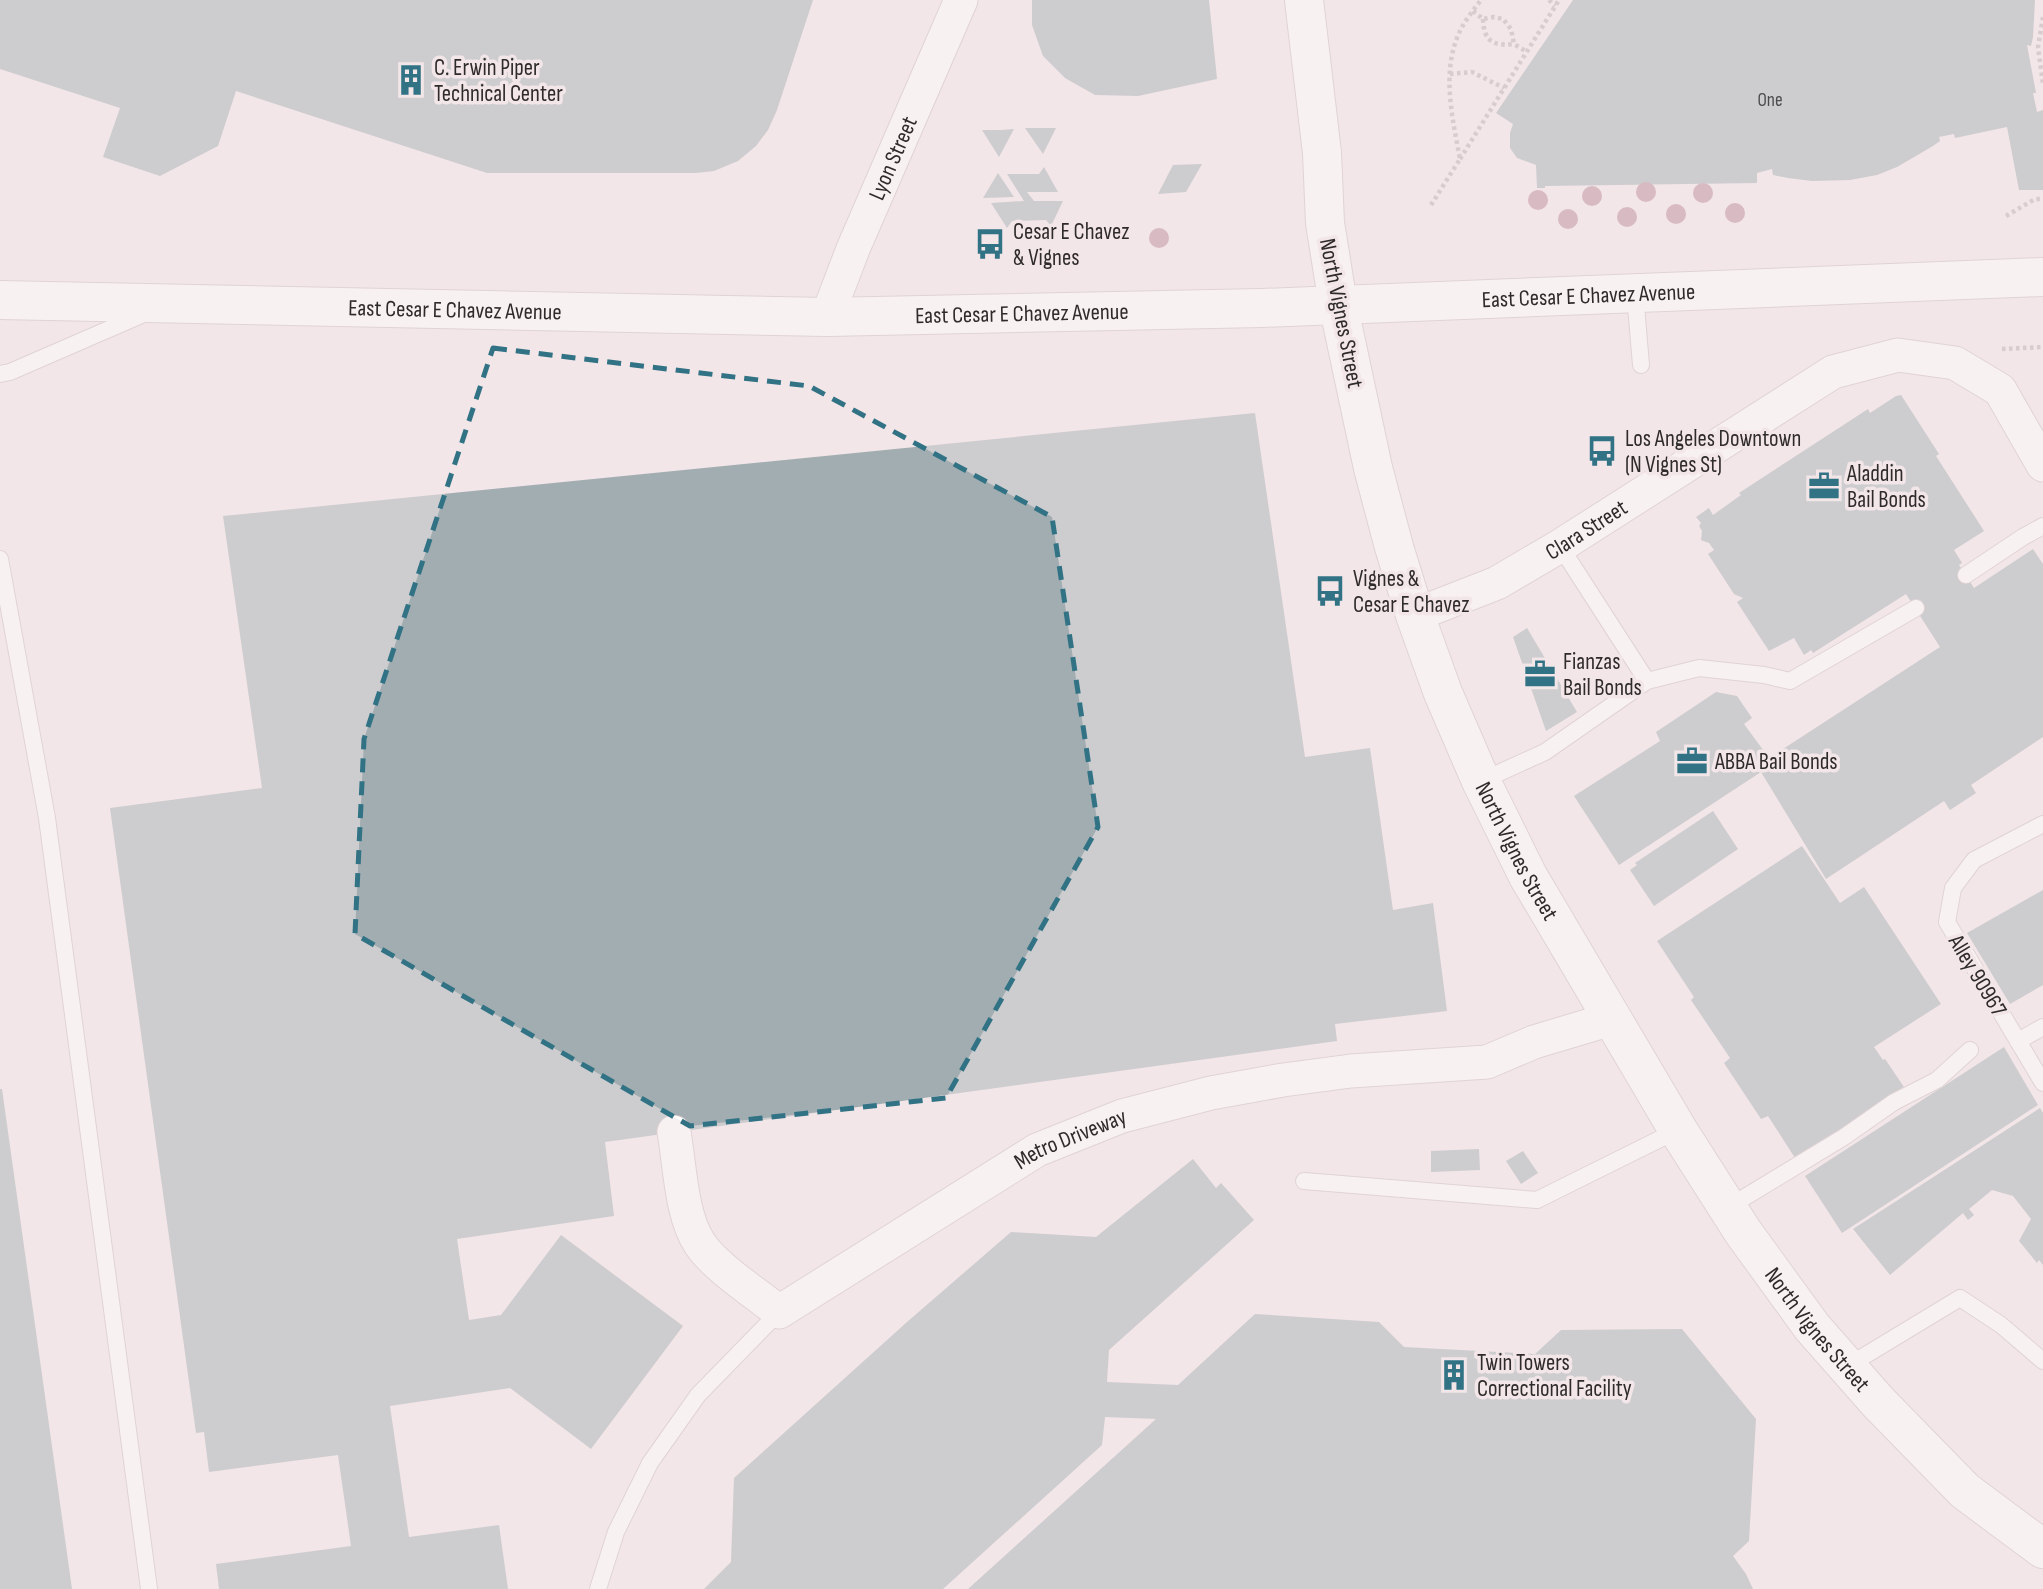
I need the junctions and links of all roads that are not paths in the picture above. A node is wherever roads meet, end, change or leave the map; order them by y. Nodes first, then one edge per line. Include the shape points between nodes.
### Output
1 (961, 0) edge
2 (1304, 0) edge
3 (2043, 277) edge
4 (1635, 292) junction
5 (15, 301) edge
6 (168, 303) junction
7 (1338, 304) junction
8 (827, 317) junction
9 (1641, 365) dead end
10 (0, 374) edge
11 (2043, 465) edge
12 (2043, 526) edge
13 (1560, 547) junction
14 (0, 559) edge
15 (1966, 575) dead end
16 (1916, 608) dead end
17 (1415, 615) junction
18 (1647, 681) junction
19 (1481, 781) junction
20 (2043, 824) edge
21 (1611, 1020) junction
22 (2043, 1027) edge
23 (2018, 1041) junction
24 (1969, 1050) dead end
25 (2043, 1083) edge
26 (1678, 1130) junction
27 (674, 1132) dead end
28 (1304, 1181) dead end
29 (1727, 1208) junction
30 (779, 1312) junction
31 (2043, 1362) edge
32 (1846, 1367) junction
33 (2043, 1549) edge
34 (149, 1589) edge
35 (598, 1589) edge

1 - 8 street, Lyon Street
2 - 7 main road, North Vignes Street via 1322,153 1325,223
3 - 4 main road, East Cesar E Chavez Avenue
4 - 7 main road, East Cesar E Chavez Avenue
4 - 9 lane
5 - 6 main road, East Cesar E Chavez Avenue
6 - 8 main road, East Cesar E Chavez Avenue
6 - 10 lane
7 - 8 main road, East Cesar E Chavez Avenue
7 - 17 main road, North Vignes Street via 1373,468
11 - 13 street, Clara Street via 2000,390 1955,363 1898,355 1833,372
12 - 15 lane
13 - 17 street, Clara Street via 1497,583
13 - 18 lane
14 - 34 lane via 47,818
16 - 18 lane via 1790,681 1699,668
17 - 19 main road, North Vignes Street
18 - 19 lane via 1545,752
19 - 21 main road, North Vignes Street via 1528,876
20 - 23 lane, Alley 90967 via 1974,860 1953,888 1947,922
21 - 26 main road, North Vignes Street
21 - 30 street, Metro Driveway via 1534,1042 1487,1062 1283,1080 1165,1103 1101,1124 1037,1150
22 - 23 lane
23 - 25 lane, Alley 90967
24 - 29 lane via 1937,1080 1894,1102
26 - 28 lane via 1537,1200
26 - 29 main road, North Vignes Street
27 - 30 street via 692,1231 701,1246
29 - 32 main road, North Vignes Street via 1812,1328
30 - 35 lane via 698,1395 650,1463 616,1532
31 - 32 lane via 2001,1325 1960,1298
32 - 33 main road, North Vignes Street via 1965,1491

